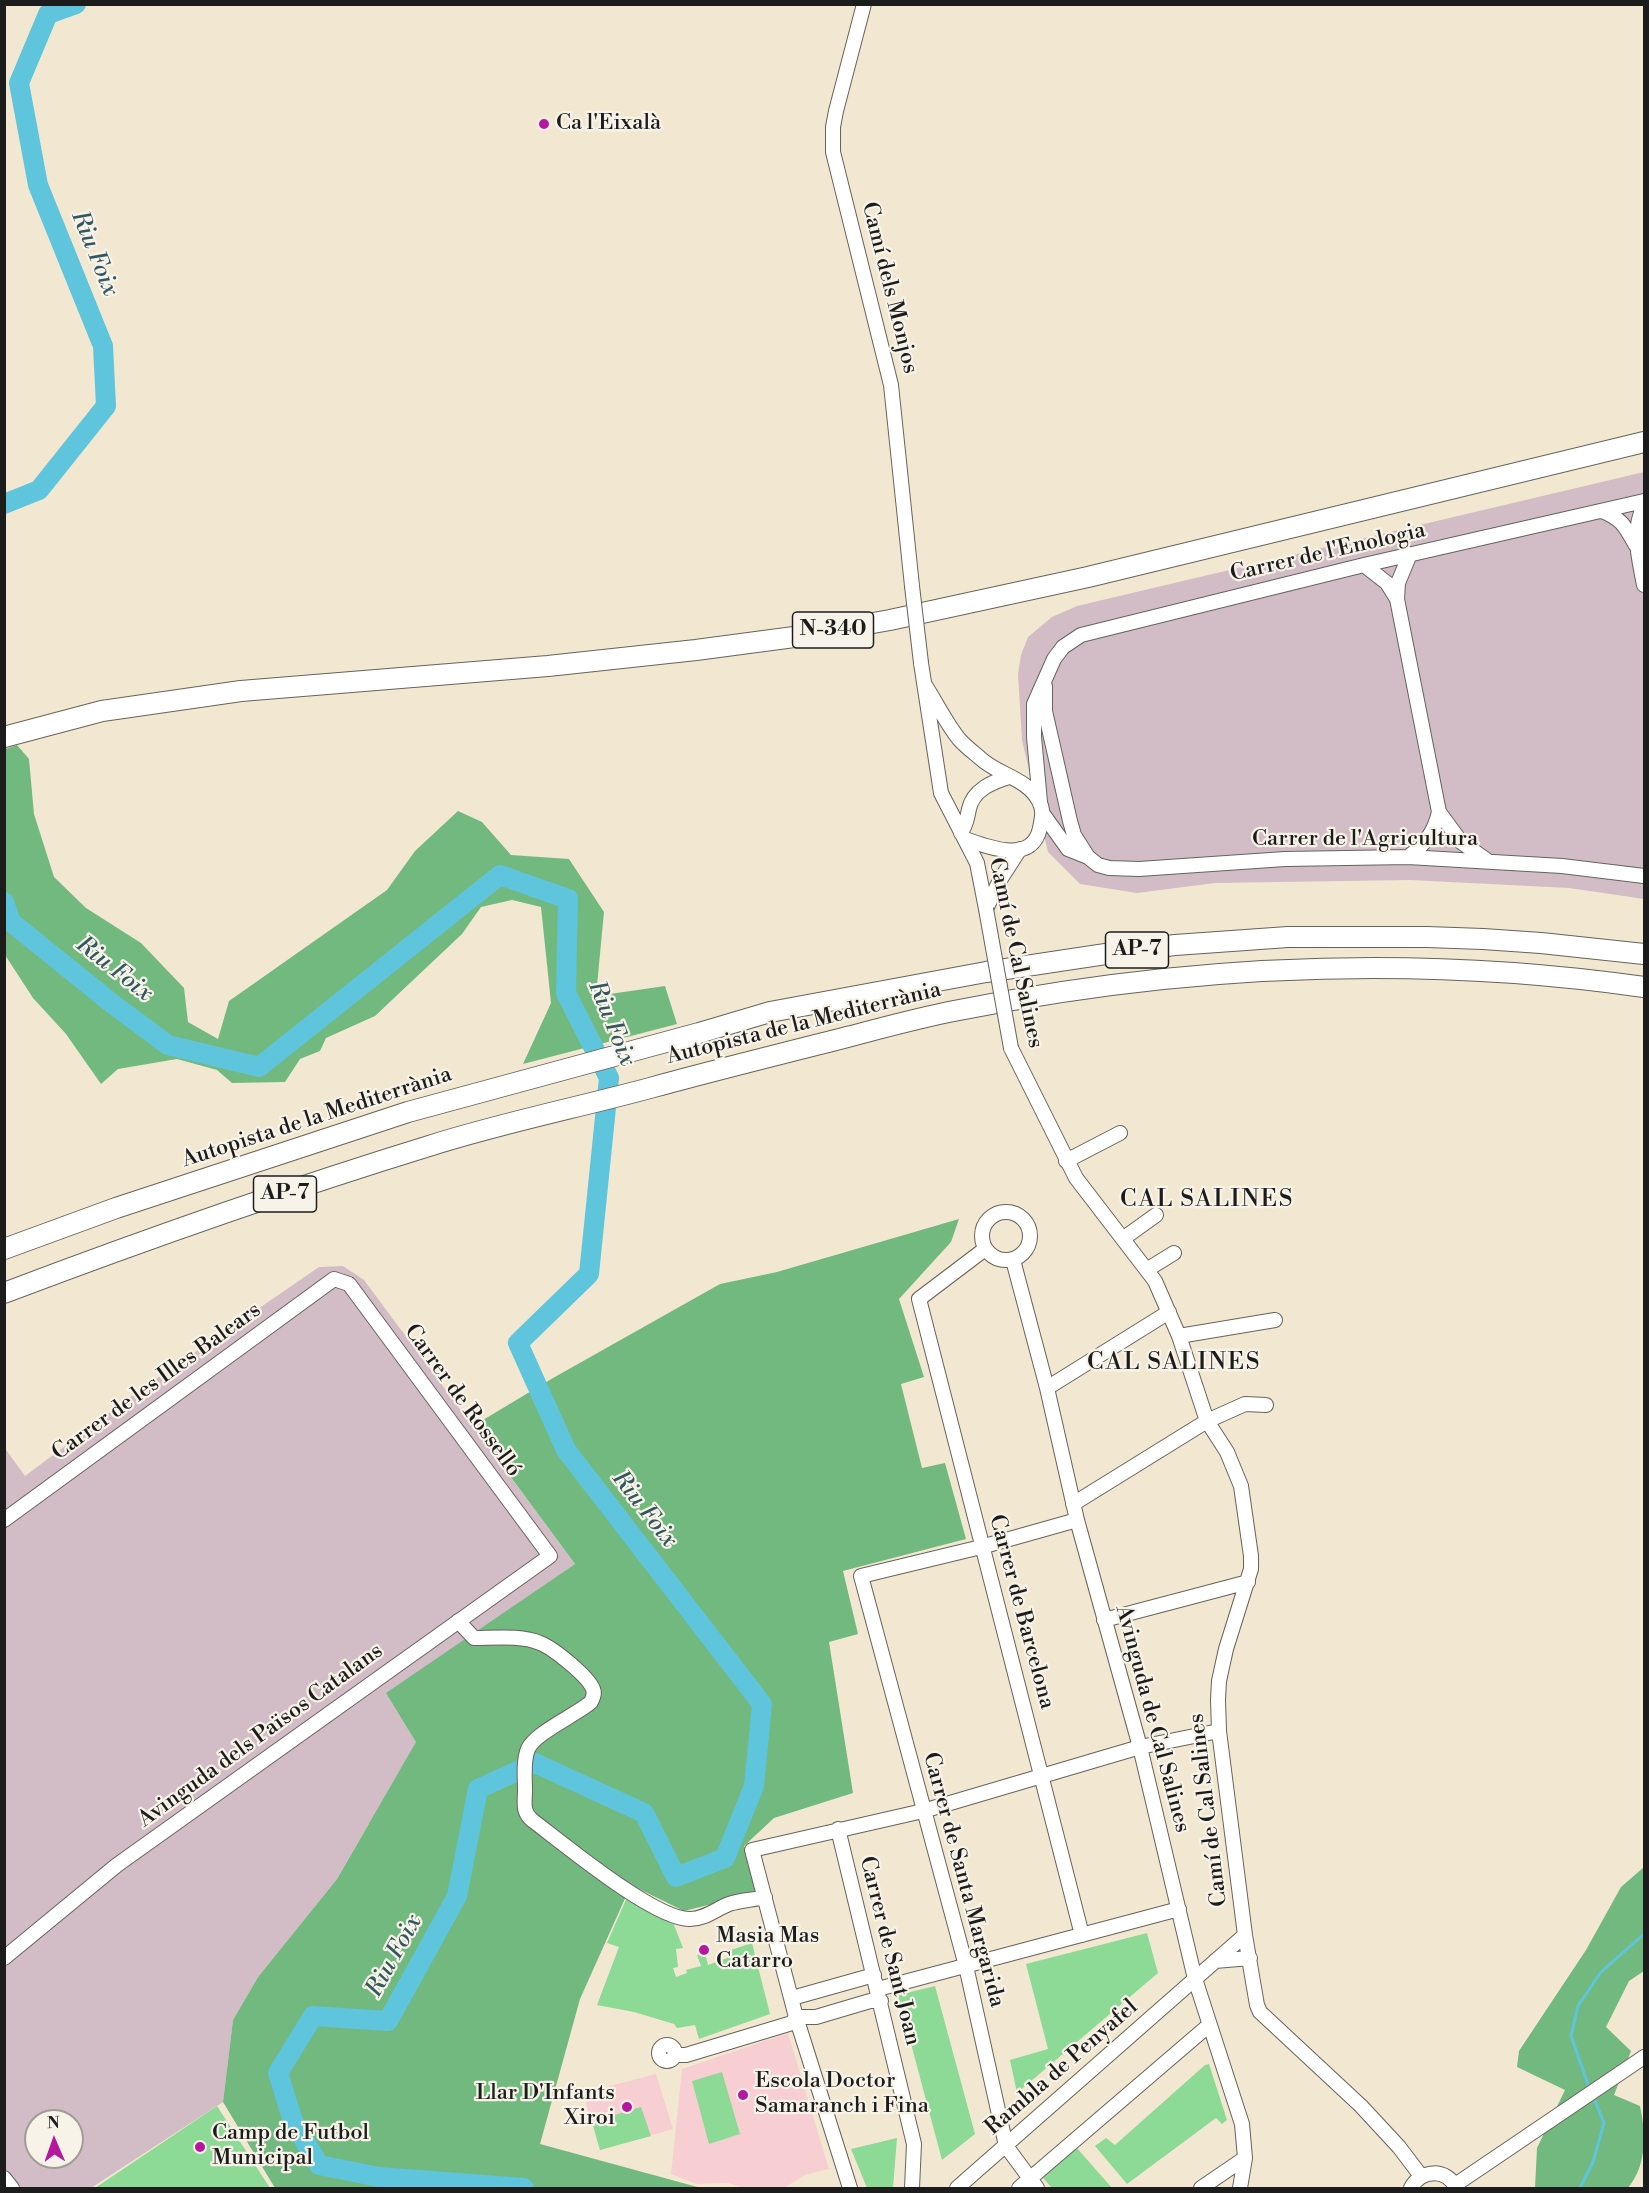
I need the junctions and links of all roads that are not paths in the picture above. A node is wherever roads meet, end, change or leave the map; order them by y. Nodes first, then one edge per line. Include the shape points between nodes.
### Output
1 (864, 4) edge
2 (1644, 442) edge
3 (1644, 501) edge
4 (1644, 506) edge
5 (1602, 511) junction
6 (1636, 546) junction
7 (1410, 554) junction
8 (1364, 565) junction
9 (1644, 585) edge
10 (912, 586) joint
11 (1397, 599) junction
12 (1045, 681) junction
13 (924, 685) junction
14 (6, 737) edge
15 (1009, 777) junction
16 (1041, 808) junction
17 (1439, 812) junction
18 (963, 836) junction
19 (1020, 849) junction
20 (1088, 857) junction
21 (1408, 857) junction
22 (1488, 861) junction
23 (1644, 876) edge
24 (986, 909) junction
25 (1644, 954) edge
26 (1644, 987) edge
27 (1120, 1133) dead end
28 (1066, 1161) junction
29 (1156, 1215) dead end
30 (1124, 1238) junction
31 (4, 1249) edge
32 (985, 1249) junction
33 (1174, 1253) dead end
34 (1013, 1260) junction
35 (1148, 1269) junction
36 (334, 1279) joint
37 (4, 1293) edge
38 (1169, 1312) junction
39 (1275, 1320) dead end
40 (1179, 1336) junction
41 (1047, 1388) junction
42 (1266, 1406) dead end
43 (1207, 1421) junction
44 (1073, 1504) junction
45 (4, 1520) edge
46 (1077, 1520) junction
47 (981, 1547) junction
48 (550, 1556) joint
49 (1248, 1582) junction
50 (1104, 1620) junction
51 (458, 1621) junction
52 (1219, 1731) junction
53 (1140, 1747) junction
54 (1043, 1777) junction
55 (924, 1811) junction
56 (838, 1829) junction
57 (765, 1897) junction
58 (1179, 1909) junction
59 (1082, 1935) junction
60 (1245, 1935) junction
61 (4, 1958) edge
62 (1250, 1958) junction
63 (1215, 1961) junction
64 (966, 1966) junction
65 (874, 1975) junction
66 (1195, 1979) junction
67 (879, 1995) junction
68 (792, 1998) junction
69 (796, 2017) junction
70 (1209, 2026) junction
71 (674, 2055) dead end
72 (1644, 2057) edge
73 (1006, 2146) junction
74 (1245, 2158) junction
75 (1421, 2176) junction
76 (4, 2178) edge
77 (1028, 2186) edge
78 (1455, 2187) edge
79 (12, 2188) edge
80 (850, 2188) edge
81 (912, 2188) edge
82 (957, 2188) edge
83 (1201, 2188) edge
84 (1240, 2188) edge
85 (1411, 2188) edge

1 - 10 street, Camí dels Monjos via 832,127 833,152 891,385
2 - 14 highway, N-340 via 1088,577 890,620 696,650 241,691 102,711
3 - 5 street, Carrer de l'Enologia
4 - 6 street
5 - 6 street via 1622,522
5 - 7 street, Carrer de l'Enologia
6 - 9 street
7 - 8 street, Carrer de l'Enologia
7 - 11 street via 1398,583
8 - 11 street via 1387,584
8 - 12 street, Carrer de l'Enologia via 1081,635 1058,653
10 - 13 street, Camí de Cal Salines, bridge
11 - 17 street
12 - 16 street, Carrer de l'Enologia via 1034,704
12 - 20 street via 1045,711 1070,821
13 - 15 street via 959,739 982,761
13 - 18 street, Camí de Cal Salines via 942,793
15 - 16 street via 1031,789
15 - 18 street via 994,781 974,797
16 - 19 street via 1039,834
16 - 20 street, Carrer de l'Agricultura via 1068,849
17 - 21 street via 1430,838
17 - 22 street via 1461,842
18 - 19 street via 1005,852
18 - 24 street, Camí de Cal Salines via 977,863
19 - 24 street
20 - 21 street, Carrer de l'Agricultura via 1109,868 1139,869 1285,859
21 - 22 street, Carrer de l'Agricultura
22 - 23 street, Carrer de l'Agricultura
24 - 28 street, Camí de Cal Salines, bridge via 1011,1048
25 - 31 highway, Autopista de la Mediterrània / AP-7 via 1427,937 1288,937 1175,945 1052,961 771,1012 638,1048 408,1112
26 - 37 highway, Autopista de la Mediterrània / AP-7 via 1522,973 1303,968 1084,988 948,1012 431,1145
27 - 28 street
28 - 30 street, Camí de Cal Salines
29 - 30 street
30 - 35 street, Camí de Cal Salines
32 - 34 street via 993,1257
32 - 34 street via 983,1228 989,1219 998,1213 1018,1215 1025,1221 1030,1239 1028,1248
32 - 47 street, Carrer de Barcelona via 919,1299
33 - 35 street
34 - 41 street, Avinguda de Cal Salines
35 - 38 street, Camí de Cal Salines
36 - 45 street, Carrer de les Illes Balears
36 - 48 street, Carrer de Rosselló via 349,1284
38 - 40 street, Camí de Cal Salines
38 - 41 street
39 - 40 street
40 - 43 street, Camí de Cal Salines
41 - 44 street, Avinguda de Cal Salines
42 - 43 street via 1245,1404
43 - 44 street
43 - 49 street, Camí de Cal Salines via 1227,1452 1241,1486 1251,1556
44 - 46 street, Avinguda de Cal Salines
46 - 47 street
46 - 50 street, Avinguda de Cal Salines
47 - 54 street, Carrer de Barcelona
47 - 55 street, Carrer de Santa Margarida via 861,1576
48 - 51 street, Avinguda dels Països Catalans
49 - 50 street
49 - 52 street, Camí de Cal Salines via 1219,1680
50 - 53 street, Avinguda de Cal Salines
51 - 57 street via 474,1638 540,1642 566,1659 592,1686 591,1702 536,1739 528,1749 524,1809 527,1816 669,1915 696,1918 727,1905
51 - 61 street, Avinguda dels Països Catalans via 117,1865
52 - 53 street
52 - 60 street, Camí de Cal Salines
53 - 54 street
53 - 58 street, Avinguda de Cal Salines
54 - 55 street
54 - 59 street, Carrer de Barcelona
55 - 56 street
55 - 64 street, Carrer de Santa Margarida
56 - 57 street via 752,1850
56 - 65 street, Carrer de Sant Joan
57 - 68 street
58 - 59 street
58 - 66 street, Avinguda de Cal Salines
59 - 64 street
60 - 62 street, Camí de Cal Salines
60 - 63 street, Rambla de Penyafel
62 - 63 street
62 - 75 street, Camí de Cal Salines via 1260,2012 1369,2114
63 - 66 street, Rambla de Penyafel
64 - 67 street
64 - 73 street, Carrer de Santa Margarida
65 - 67 street, Carrer de Sant Joan
65 - 68 street
66 - 70 street, Avinguda de Cal Salines
66 - 73 street, Rambla de Penyafel
67 - 69 street via 816,2017
67 - 81 street, Carrer de Sant Joan via 914,2144
68 - 69 street
69 - 71 street via 792,2023 686,2055
69 - 80 street
70 - 74 street, Avinguda de Cal Salines via 1242,2124
70 - 77 street
72 - 78 street
73 - 77 street, Carrer de Santa Margarida
73 - 82 street, Rambla de Penyafel
74 - 83 street
74 - 84 street, Avinguda de Cal Salines
75 - 78 street via 1444,2175
75 - 85 street
76 - 79 street

